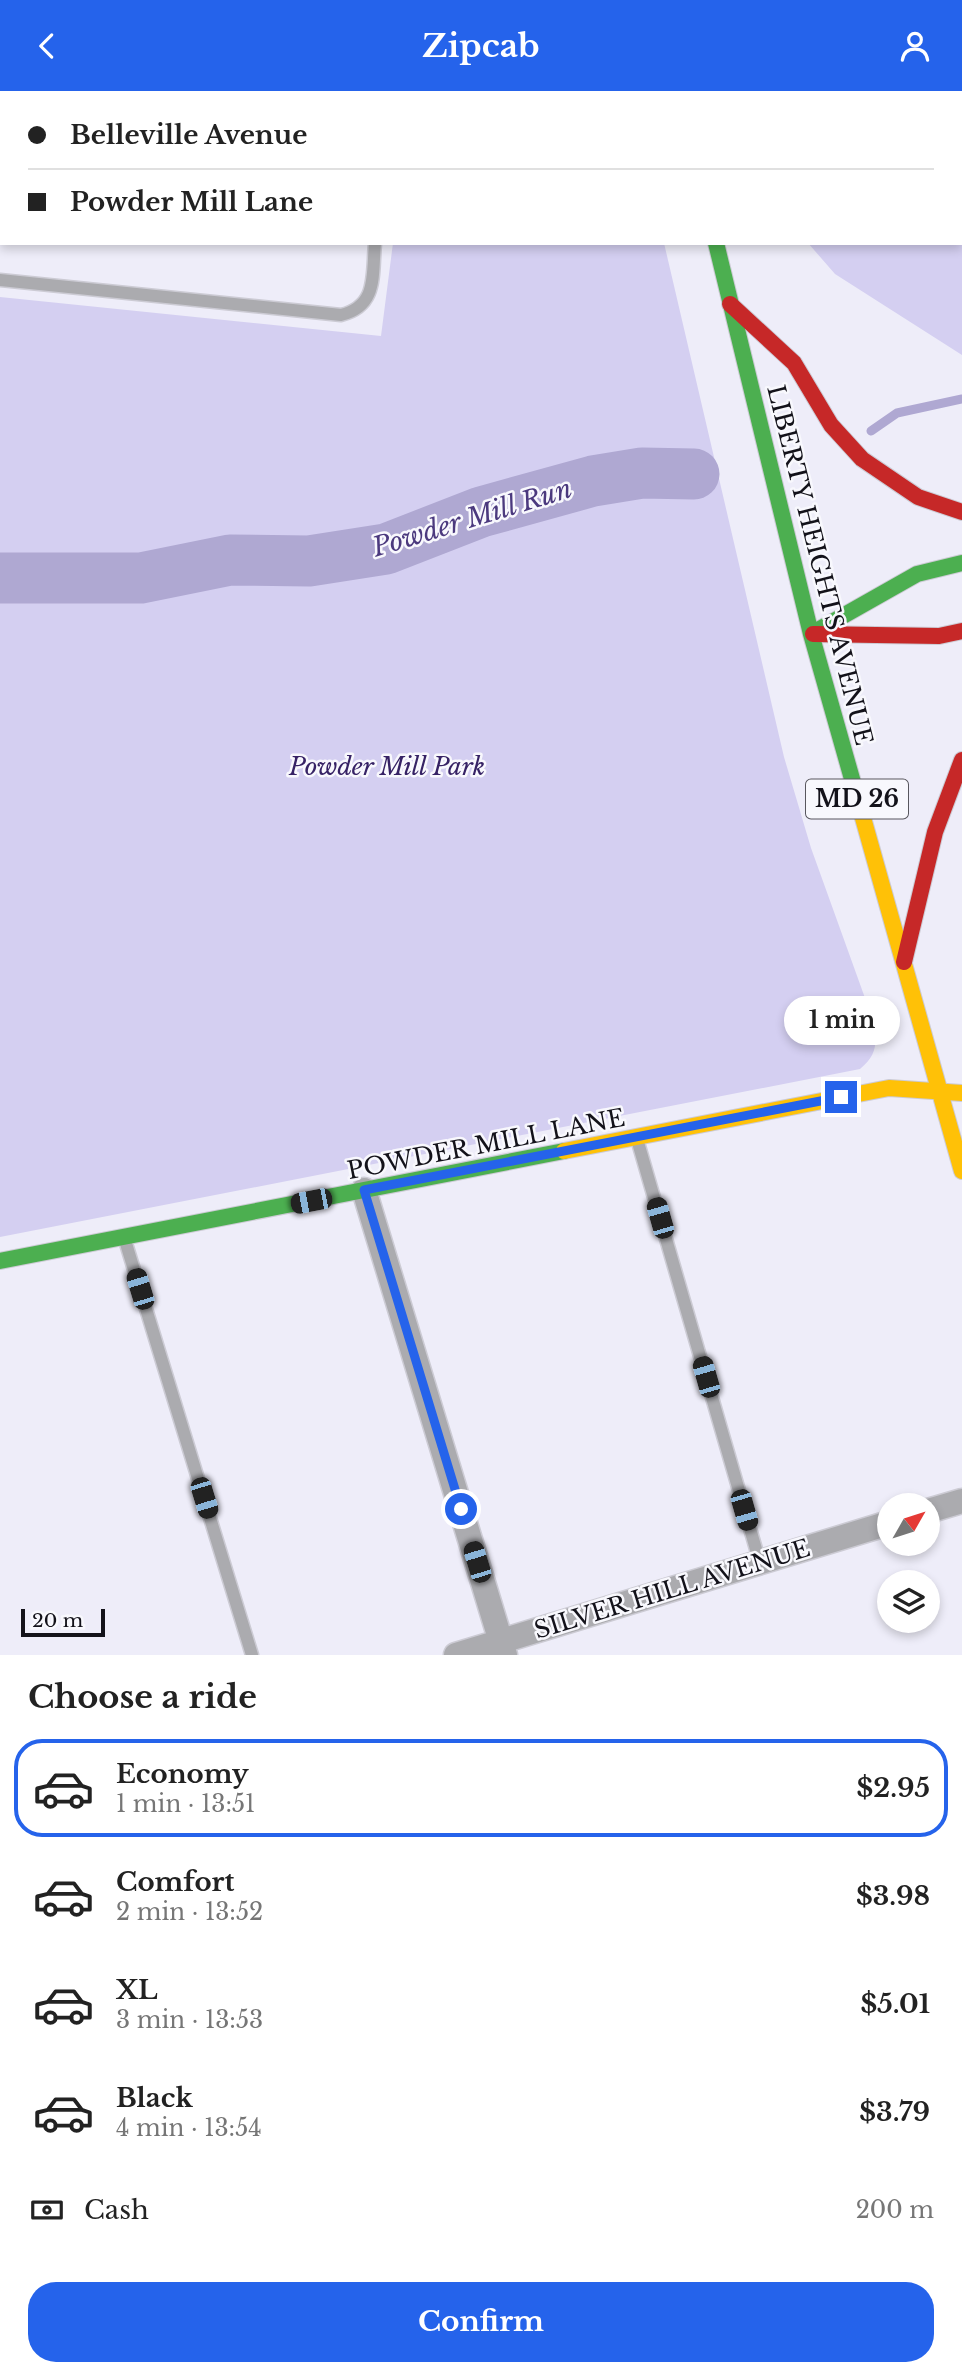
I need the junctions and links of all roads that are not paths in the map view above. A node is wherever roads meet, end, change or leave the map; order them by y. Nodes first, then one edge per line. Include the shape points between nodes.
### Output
1 (375, 245) edge
2 (714, 247) edge
3 (0, 280) edge
4 (730, 304) junction
5 (962, 512) edge
6 (962, 563) edge
7 (962, 631) edge
8 (811, 634) junction
9 (962, 760) edge
10 (904, 964) junction
11 (940, 1092) junction
12 (962, 1093) edge
13 (637, 1138) junction
14 (962, 1171) edge
15 (364, 1190) junction
16 (124, 1237) junction
17 (0, 1261) edge
18 (962, 1501) edge
19 (940, 1507) edge
20 (877, 1527) edge
21 (760, 1563) junction
22 (503, 1648) edge
23 (251, 1655) edge
24 (456, 1655) edge

1 - 3 lane via 370,294 362,306 341,316
2 - 4 main road, LIBERTY HEIGHTS AVENUE / MD 26
4 - 5 main road via 796,365 815,402 859,458 914,496
4 - 8 main road, LIBERTY HEIGHTS AVENUE / MD 26
6 - 8 main road via 917,574
7 - 8 main road via 939,636
8 - 10 main road, LIBERTY HEIGHTS AVENUE / MD 26
9 - 10 main road via 935,832
10 - 11 main road, LIBERTY HEIGHTS AVENUE / MD 26
11 - 12 main road, POWDER MILL LANE
11 - 13 main road, POWDER MILL LANE via 889,1088
11 - 14 main road, LIBERTY HEIGHTS AVENUE / MD 26
13 - 15 main road, POWDER MILL LANE
13 - 21 lane
15 - 16 main road, POWDER MILL LANE
15 - 22 street
16 - 17 main road, POWDER MILL LANE
16 - 23 lane
18 - 19 street
20 - 21 street, SILVER HILL AVENUE
21 - 22 street, SILVER HILL AVENUE
22 - 24 street, SILVER HILL AVENUE

